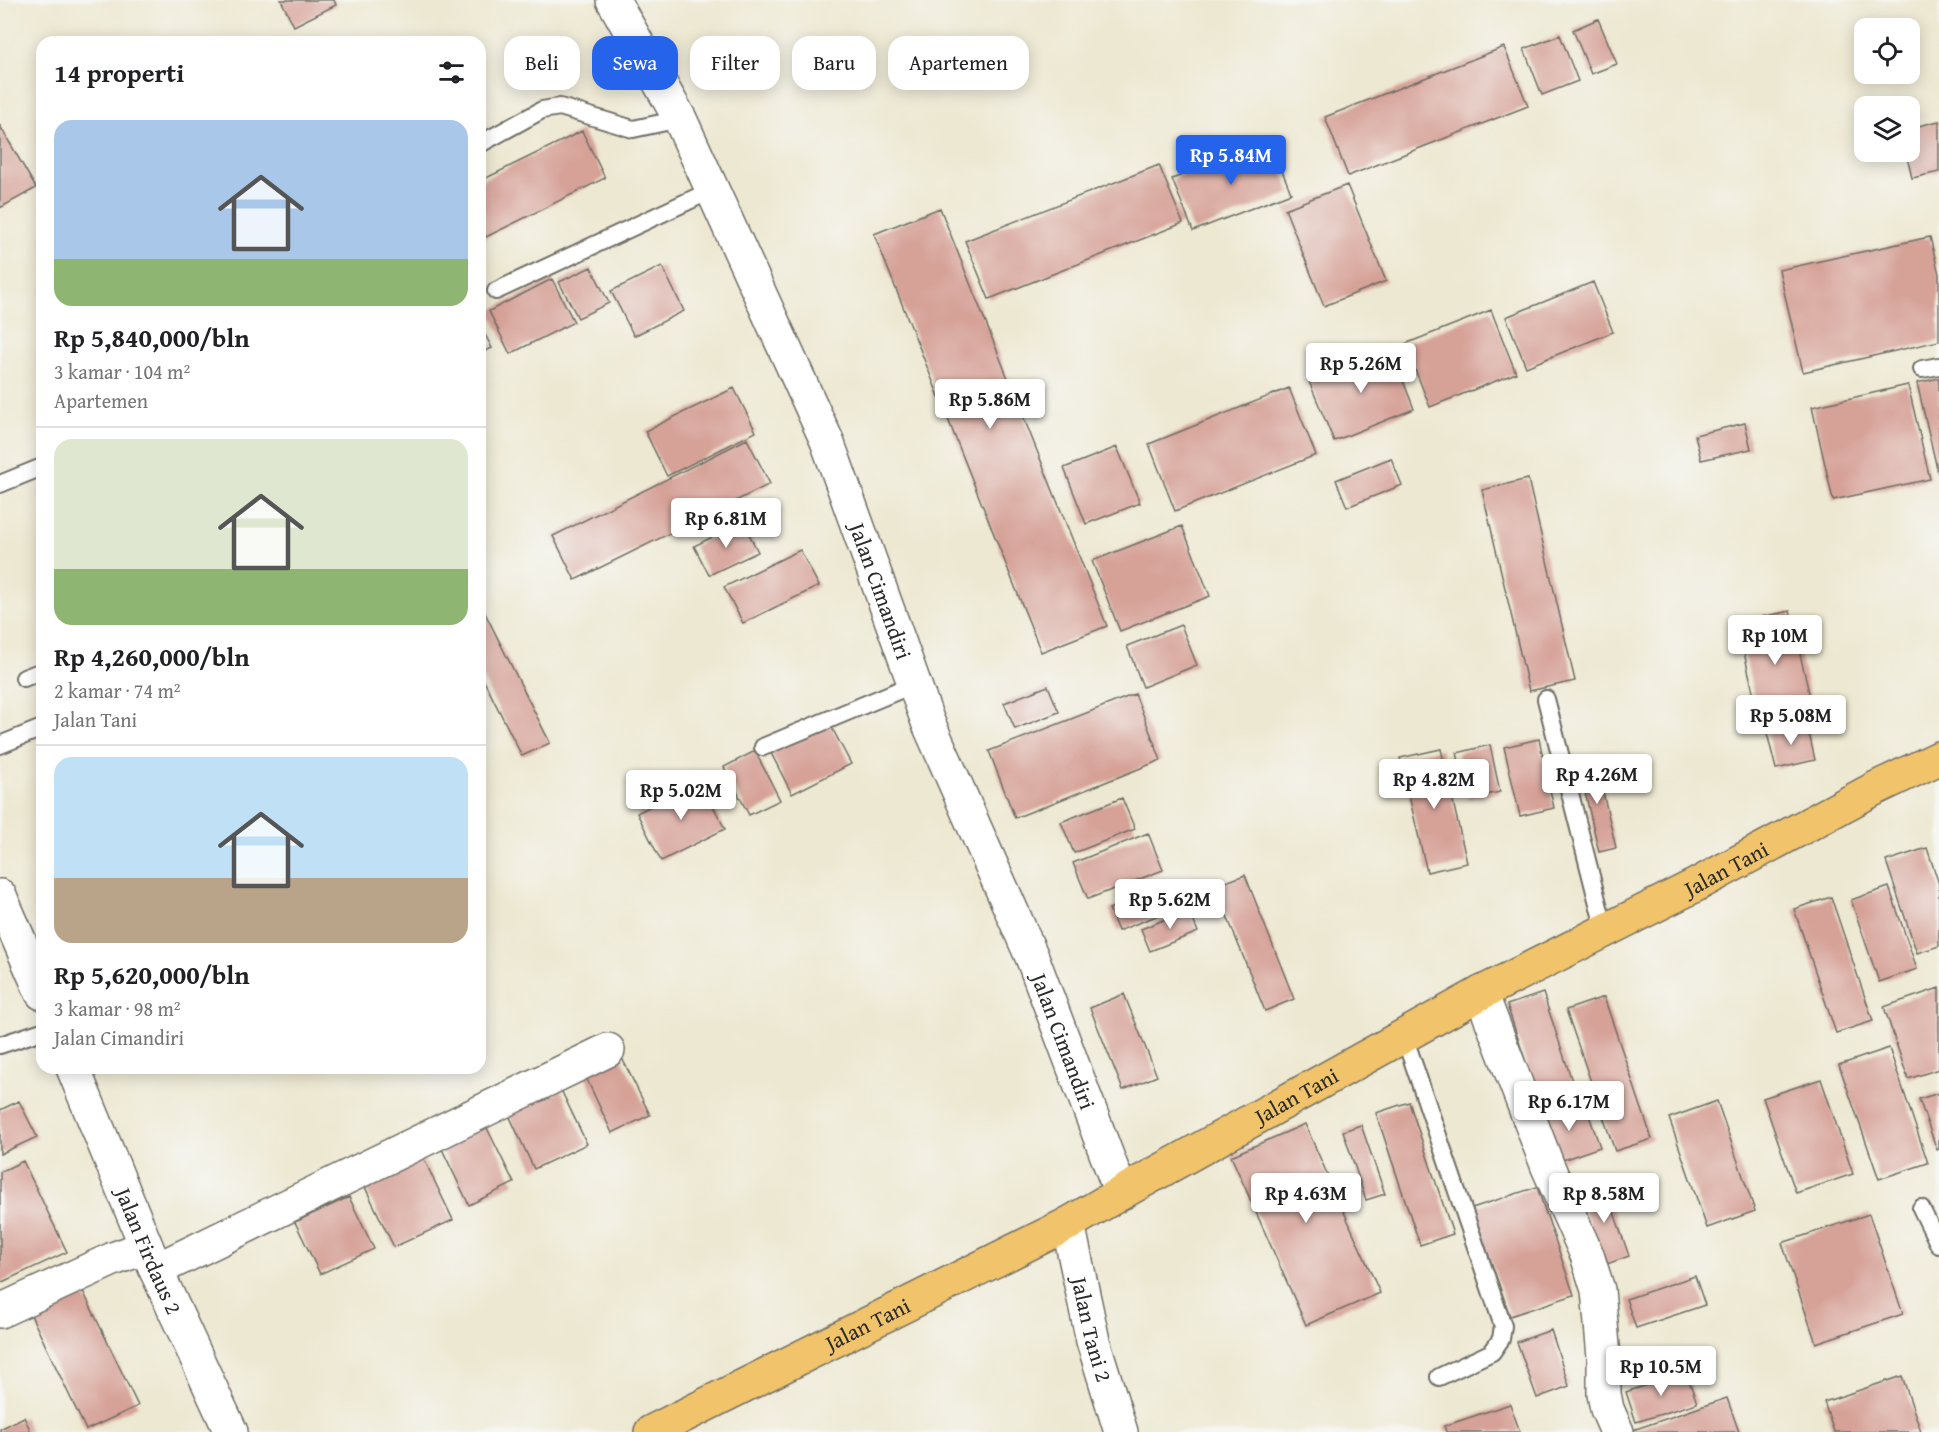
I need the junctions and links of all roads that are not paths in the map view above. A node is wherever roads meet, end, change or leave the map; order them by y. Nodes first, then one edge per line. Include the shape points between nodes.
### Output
1 (613, 0) edge
2 (680, 119) junction
3 (486, 141) edge
4 (712, 190) junction
5 (496, 291) dead end
6 (1939, 366) edge
7 (1922, 369) dead end
8 (36, 473) edge
9 (0, 484) edge
10 (36, 673) edge
11 (24, 678) dead end
12 (914, 684) junction
13 (1546, 699) dead end
14 (36, 730) edge
15 (0, 745) edge
16 (764, 747) dead end
17 (1939, 758) edge
18 (0, 896) edge
19 (1605, 931) junction
20 (36, 979) edge
21 (1481, 993) junction
22 (36, 1033) edge
23 (1404, 1036) junction
24 (0, 1045) edge
25 (608, 1050) dead end
26 (75, 1074) edge
27 (1121, 1193) junction
28 (1921, 1208) dead end
29 (1068, 1224) junction
30 (1939, 1245) edge
31 (151, 1258) junction
32 (0, 1311) edge
33 (1439, 1377) dead end
34 (231, 1432) edge
35 (651, 1432) edge
36 (1120, 1432) edge
37 (1617, 1432) edge

1 - 2 street, Jalan Cimandiri
2 - 3 lane via 633,129 560,107 542,110
2 - 4 street, Jalan Cimandiri
4 - 5 lane
4 - 12 street, Jalan Cimandiri via 827,441
6 - 7 lane
8 - 9 lane
10 - 11 lane
12 - 16 lane
12 - 27 street, Jalan Cimandiri via 1032,957
13 - 19 lane
14 - 15 lane
17 - 19 highway, Jalan Tani
18 - 20 street
19 - 21 highway, Jalan Tani
21 - 23 highway, Jalan Tani
21 - 37 street via 1548,1167 1587,1255 1595,1281 1604,1394
22 - 24 lane
23 - 27 highway, Jalan Tani
23 - 33 lane via 1503,1326 1501,1339 1492,1352
25 - 31 street
26 - 31 street, Jalan Firdaus 2
27 - 29 highway, Jalan Tani
28 - 30 lane
29 - 35 highway, Jalan Tani
29 - 36 street, Jalan Tani 2 via 1093,1341
31 - 32 street via 113,1259
31 - 34 street, Jalan Firdaus 2

